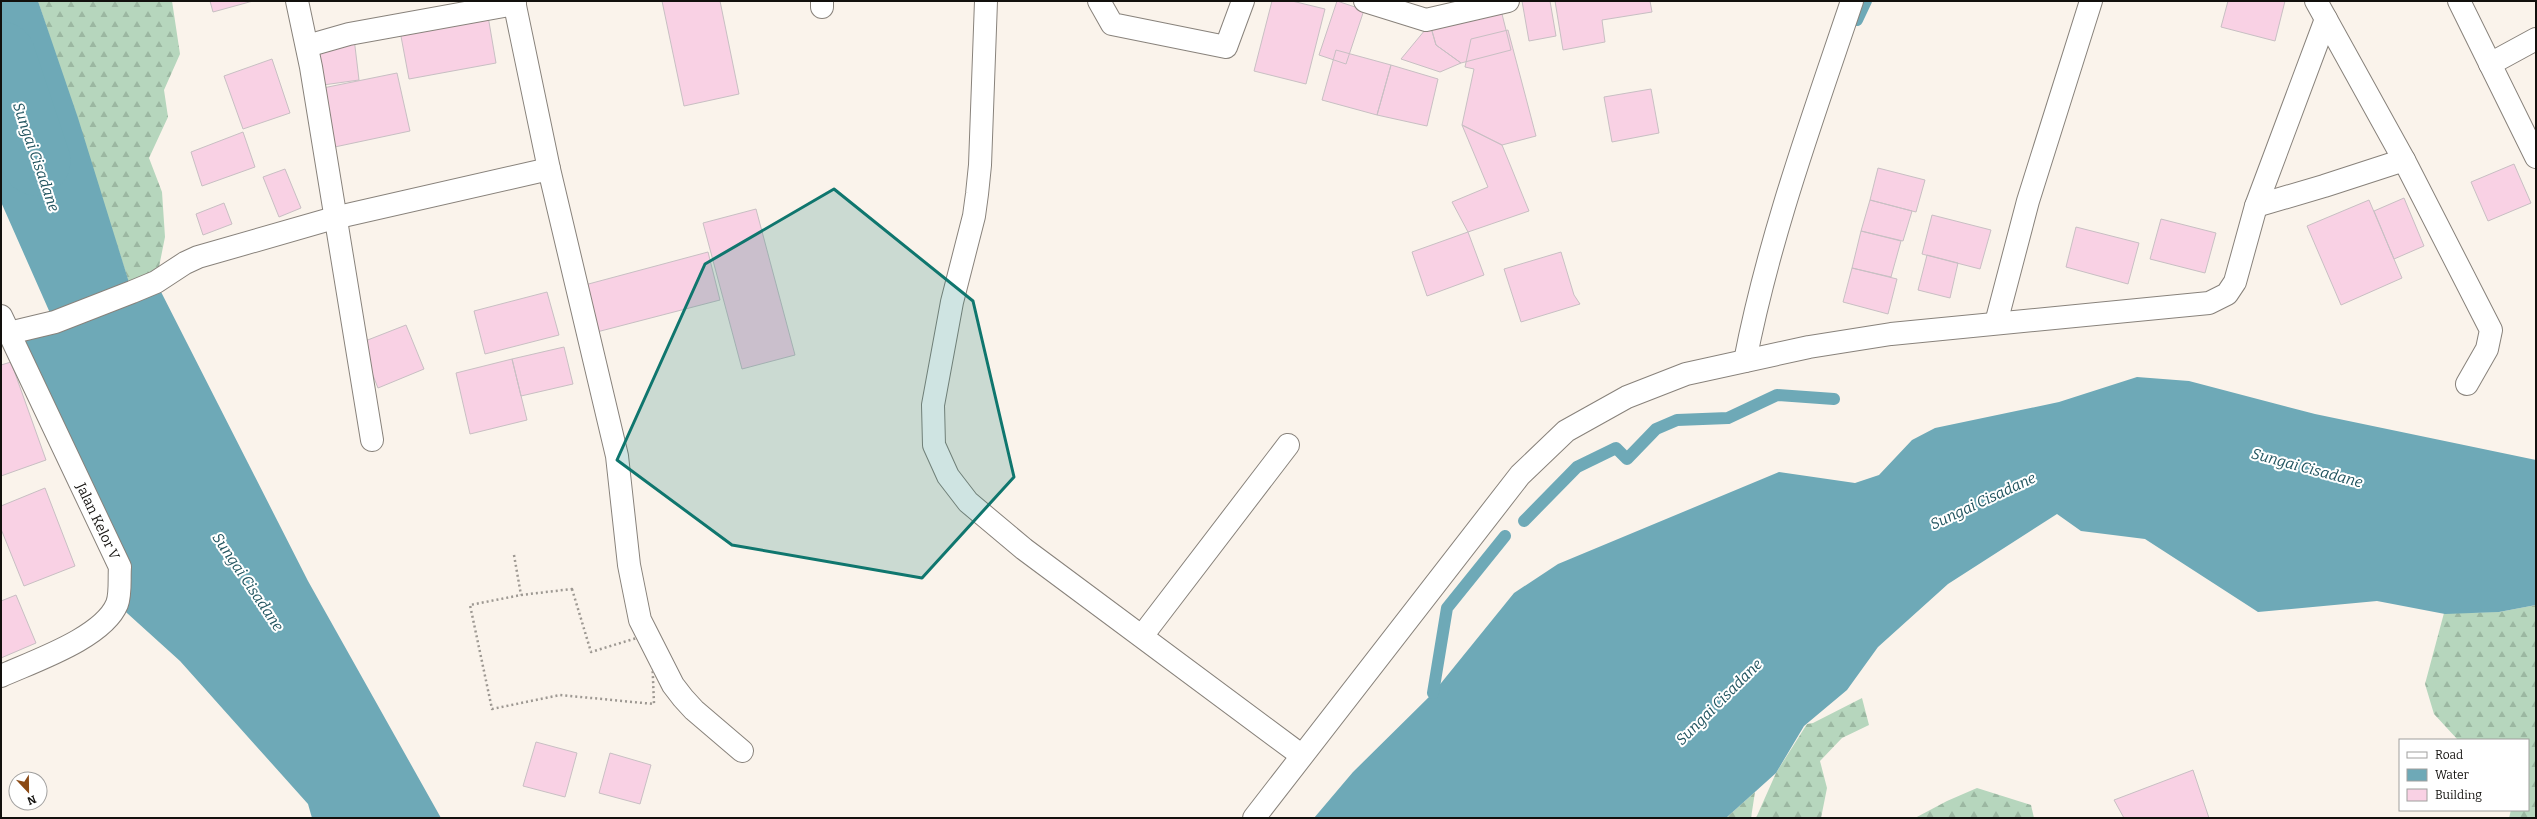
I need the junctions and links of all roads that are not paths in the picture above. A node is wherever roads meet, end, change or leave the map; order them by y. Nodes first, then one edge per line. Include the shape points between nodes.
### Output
1 (297, 1) edge
2 (986, 1) edge
3 (1099, 1) edge
4 (1244, 1) edge
5 (1365, 1) edge
6 (1508, 1) edge
7 (1852, 1) edge
8 (2091, 1) edge
9 (2458, 1) edge
10 (515, 2) edge
11 (2321, 10) edge
12 (2536, 39) edge
13 (307, 46) junction
14 (2490, 64) junction
15 (2536, 157) edge
16 (2404, 160) junction
17 (549, 169) junction
18 (2256, 206) junction
19 (334, 218) junction
20 (1996, 323) junction
21 (5, 324) edge
22 (1745, 361) junction
23 (2467, 384) dead end
24 (372, 440) dead end
25 (1288, 444) dead end
26 (1142, 636) junction
27 (1, 676) edge
28 (742, 751) dead end
29 (1301, 755) junction
30 (1254, 818) edge

1 - 13 street
2 - 26 street via 977,194 974,216 952,302 933,405 934,445 948,476 968,502 1024,549
3 - 4 street via 1112,24 1226,47
5 - 6 street via 1426,20
7 - 22 street via 1784,205 1761,286
8 - 20 street via 2028,201
9 - 14 street
10 - 13 street via 349,34
10 - 17 street
11 - 16 street
11 - 18 street
12 - 14 street
13 - 19 street
14 - 15 street
16 - 18 street
16 - 23 street via 2490,330 2487,349
17 - 19 street
17 - 28 street via 617,456 628,565 640,620 673,685 683,698
18 - 20 street via 2235,282 2227,294 2209,303
19 - 21 street via 198,257 156,282 55,322
19 - 24 street
20 - 22 street via 1891,334
21 - 27 street, Jalan Kelor V via 120,567 117,604 98,628 68,646
22 - 29 street via 1686,374 1627,397 1566,432 1520,475 1409,621
25 - 26 street
26 - 29 street
29 - 30 street

